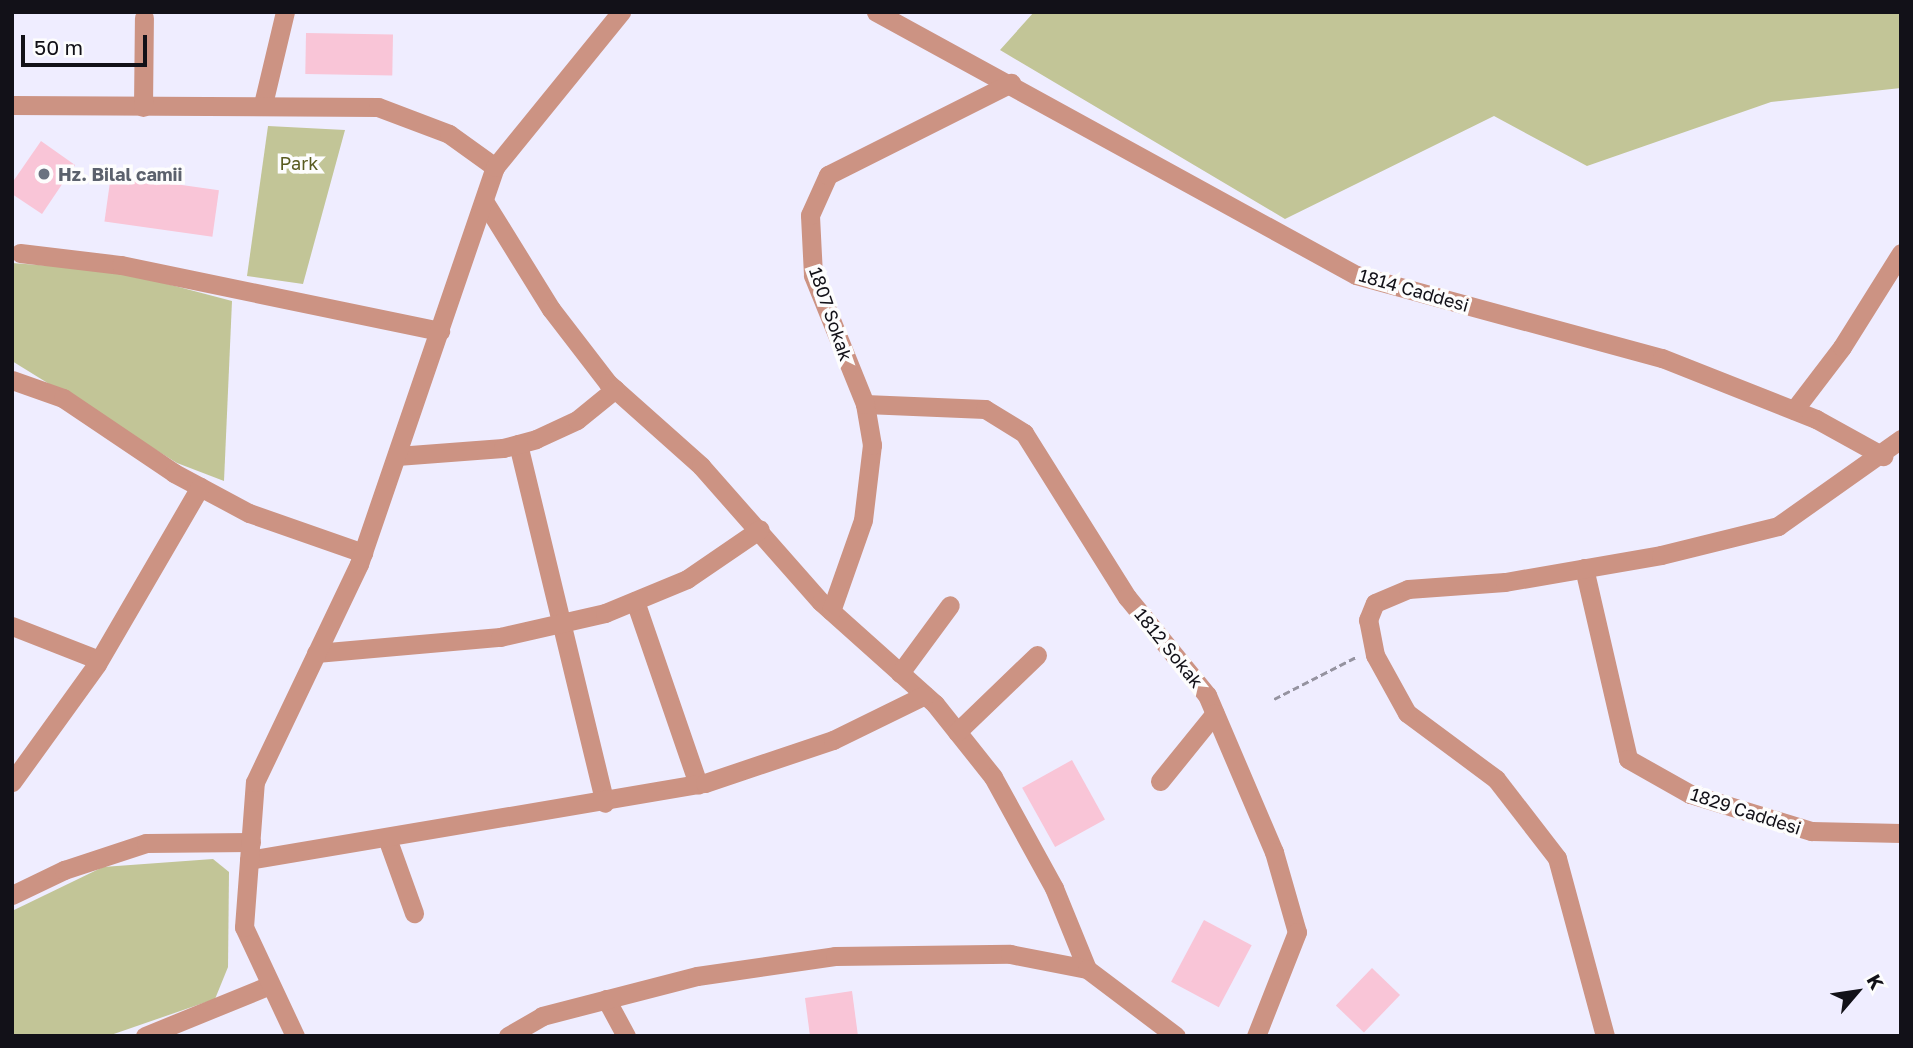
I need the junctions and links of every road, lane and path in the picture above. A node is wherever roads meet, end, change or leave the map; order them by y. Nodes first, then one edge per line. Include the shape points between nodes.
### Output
1 (285, 12) edge
2 (621, 12) edge
3 (876, 12) edge
4 (144, 18) dead end
5 (1011, 83) junction
6 (263, 104) junction
7 (12, 105) edge
8 (143, 107) junction
9 (495, 167) junction
10 (484, 201) junction
11 (20, 253) dead end
12 (1901, 253) edge
13 (440, 331) junction
14 (12, 380) edge
15 (615, 389) junction
16 (865, 404) junction
17 (1794, 410) junction
18 (1901, 439) edge
19 (518, 444) junction
20 (397, 456) junction
21 (1883, 456) junction
22 (200, 486) junction
23 (760, 529) junction
24 (363, 553) junction
25 (1584, 568) junction
26 (635, 601) junction
27 (950, 605) dead end
28 (831, 611) junction
29 (561, 623) junction
30 (12, 626) edge
31 (1374, 648) junction
32 (316, 653) junction
33 (1037, 655) dead end
34 (99, 660) junction
35 (900, 673) junction
36 (925, 695) junction
37 (1274, 699) dead end
38 (1215, 713) junction
39 (957, 732) junction
40 (1160, 781) dead end
41 (12, 782) edge
42 (698, 784) junction
43 (605, 803) junction
44 (1901, 832) edge
45 (387, 838) junction
46 (250, 851) junction
47 (12, 895) edge
48 (414, 913) dead end
49 (1087, 969) junction
50 (270, 985) junction
51 (606, 999) junction
52 (145, 1036) edge
53 (295, 1036) edge
54 (508, 1036) edge
55 (626, 1036) edge
56 (1176, 1036) edge
57 (1256, 1036) edge
58 (1605, 1036) edge

1 - 6 street
2 - 9 street
3 - 5 street, 1814 Caddesi
4 - 8 street
5 - 16 street, 1807 Sokak via 828,175 810,215 813,275
5 - 17 street, 1814 Caddesi via 1356,275 1662,358
6 - 8 street
6 - 9 street via 378,107 449,134
7 - 8 street
9 - 10 street
10 - 13 street
10 - 15 street via 551,309
11 - 13 street via 121,265
12 - 17 street via 1842,347
13 - 20 street
14 - 22 street via 63,398
15 - 19 street via 577,420
15 - 23 street via 701,466
16 - 28 street, 1807 Sokak via 872,445 863,520
16 - 38 street, 1812 Sokak via 985,409 1024,433 1127,597 1207,695
17 - 21 street, 1814 Caddesi
18 - 21 street
19 - 20 street
19 - 29 street
20 - 24 street
21 - 25 street via 1778,526
22 - 24 street via 249,513
22 - 34 street
23 - 26 street via 687,579
23 - 28 street
24 - 32 street
25 - 31 street via 1408,589 1375,603 1368,620
25 - 44 street, 1829 Caddesi via 1628,759 1690,794 1811,831
26 - 29 street
26 - 42 street
27 - 35 street
28 - 35 street
29 - 32 street via 500,637
29 - 43 street
30 - 34 street
31 - 37 path
31 - 58 street via 1407,713 1496,779 1558,858
32 - 46 street via 255,782
33 - 39 street
34 - 41 street
35 - 36 street
36 - 39 street
36 - 42 street via 833,740
38 - 40 street
38 - 57 street, 1812 Sokak via 1274,852 1297,932
39 - 49 street via 993,777 1042,865
42 - 43 street
43 - 45 street
45 - 46 street
45 - 48 street
46 - 47 street via 146,843 64,870
46 - 50 street via 244,927
49 - 51 street via 1010,954 835,956 697,976
49 - 56 street
50 - 52 street
50 - 53 street
51 - 54 street via 542,1016
51 - 55 street

